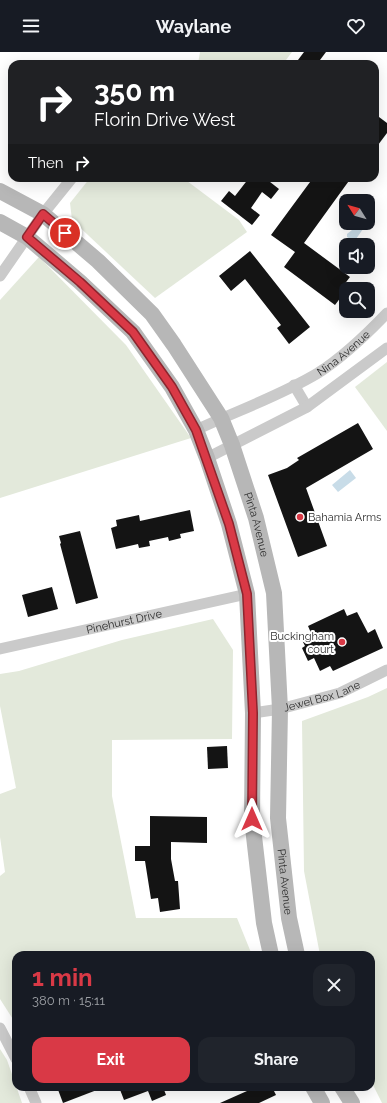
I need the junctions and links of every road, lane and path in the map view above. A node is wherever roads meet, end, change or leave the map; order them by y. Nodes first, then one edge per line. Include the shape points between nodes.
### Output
1 (69, 182) edge
2 (0, 191) edge
3 (43, 214) junction
4 (0, 222) edge
5 (27, 237) junction
6 (0, 276) edge
7 (387, 313) edge
8 (387, 348) edge
9 (294, 385) junction
10 (307, 407) junction
11 (221, 418) junction
12 (196, 430) junction
13 (232, 445) junction
14 (207, 458) junction
15 (247, 594) junction
16 (0, 649) edge
17 (387, 670) edge
18 (280, 709) junction
19 (253, 713) junction
20 (289, 918) junction
21 (264, 923) junction
22 (270, 951) edge
23 (297, 951) edge
24 (0, 1028) edge
25 (12, 1052) edge
26 (31, 1091) edge
27 (315, 1091) edge
28 (344, 1091) edge
29 (36, 1103) edge
30 (322, 1103) edge
31 (352, 1103) edge

1 - 3 street
2 - 3 street, Pinta Avenue
3 - 5 street
3 - 11 street, Pinta Avenue via 98,261 152,314
4 - 5 street
5 - 6 street
5 - 12 street via 133,332 172,387
7 - 9 street, Nina Avenue via 366,336 318,372
8 - 10 street, Nina Avenue
9 - 10 street
9 - 11 street, Nina Avenue
10 - 13 street, Nina Avenue
11 - 12 street, Nina Avenue
11 - 13 street, Pinta Avenue
12 - 14 street
13 - 14 street, Nina Avenue
13 - 18 street, Pinta Avenue via 256,518 274,593
14 - 15 street via 229,524
15 - 16 street, Pinehurst Drive
15 - 19 street
17 - 18 street, Jewel Box Lane via 340,693
18 - 19 street, Jewel Box Lane
18 - 20 street, Pinta Avenue via 278,818
19 - 21 street via 252,819
20 - 21 street
20 - 23 street, Pinta Avenue
21 - 22 street
24 - 25 street
26 - 29 street
27 - 30 street
28 - 31 street

